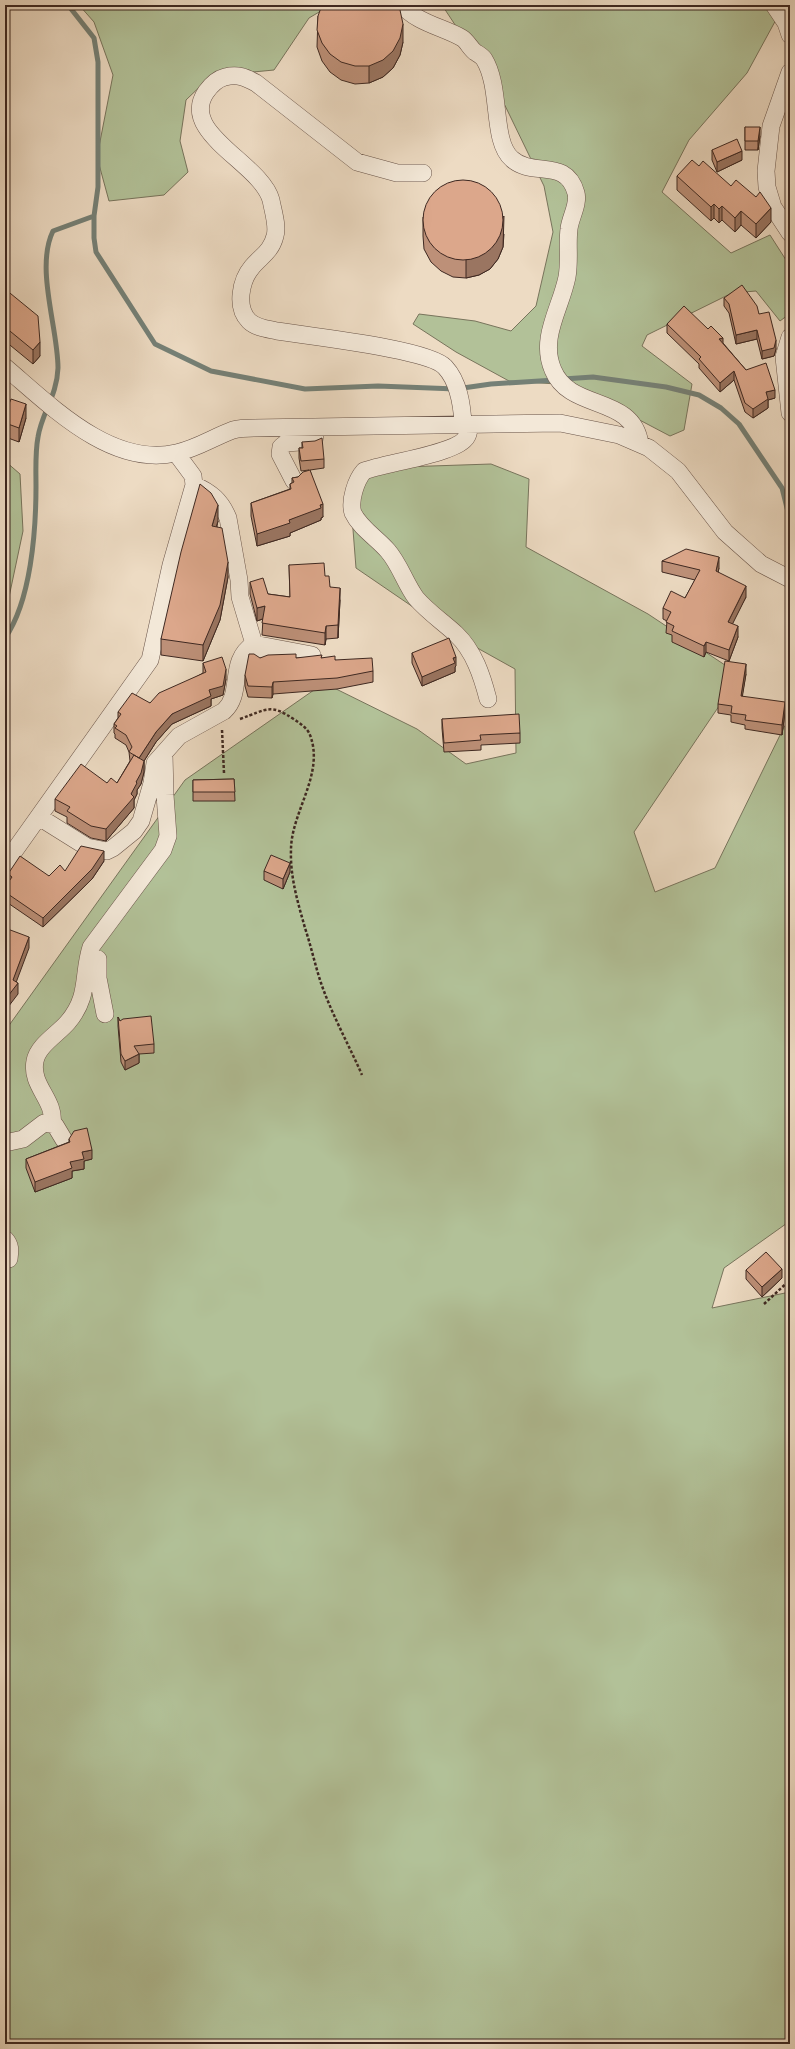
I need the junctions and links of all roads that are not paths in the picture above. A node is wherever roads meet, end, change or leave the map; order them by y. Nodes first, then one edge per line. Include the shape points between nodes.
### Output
1 (402, 5) edge
2 (774, 5) edge
3 (790, 35) edge
4 (790, 72) edge
5 (423, 173) dead end
6 (790, 233) edge
7 (790, 337) edge
8 (5, 367) edge
9 (790, 413) edge
10 (466, 424) junction
11 (316, 427) junction
12 (640, 444) junction
13 (176, 453) junction
14 (294, 481) edge
15 (194, 486) junction
16 (788, 579) edge
17 (254, 644) junction
18 (312, 654) dead end
19 (262, 659) edge
20 (488, 699) dead end
21 (164, 752) junction
22 (39, 817) junction
23 (5, 864) edge
24 (105, 930) junction
25 (105, 1014) dead end
26 (52, 1124) junction
27 (64, 1140) dead end
28 (5, 1143) edge
29 (5, 1239) edge
30 (8, 1259) dead end

1 - 12 street via 414,17 464,39 483,58 494,85 498,131 503,149 512,160 525,167 559,172 569,178 577,195 569,227 570,262 567,279 548,340 552,370 560,383 570,392 616,411 628,420 635,427
2 - 3 street via 786,23
4 - 6 street via 771,126 766,171 767,187 773,207
5 - 10 street via 397,173 357,162 256,83 246,78 235,75 221,78 211,85 204,96 200,112 206,127 219,144 237,157 262,183 270,198 275,219 276,235 270,248 252,266 243,281 241,300 243,312 249,321 277,331 400,351 428,358 445,366 453,378
7 - 9 street via 784,358
8 - 13 street via 96,438 122,449 157,455
10 - 11 street
10 - 12 street via 560,424 619,436
10 - 20 street via 468,434 465,440 456,445 364,471 360,475 351,504 357,520 396,560 415,596 457,635 479,668
11 - 13 street via 235,430
11 - 14 street via 314,441 286,443 281,447 280,454
12 - 16 street via 678,471 724,532 761,564
13 - 15 street via 193,476
15 - 17 street via 213,495 228,518 240,597
15 - 22 street via 171,565 150,660
17 - 18 street
17 - 19 street via 259,648
17 - 21 street via 238,662 230,706 179,736
21 - 22 street via 154,767 141,821 134,831 113,848 107,851 87,847
21 - 24 street via 168,836 163,850
22 - 23 street
24 - 25 street via 98,958 98,978
24 - 26 street via 91,947 88,955 85,988 79,1006 69,1021 41,1048 35,1062 38,1086 53,1111
26 - 27 street via 58,1128
26 - 28 street via 44,1124 23,1139
29 - 30 street via 10,1250

